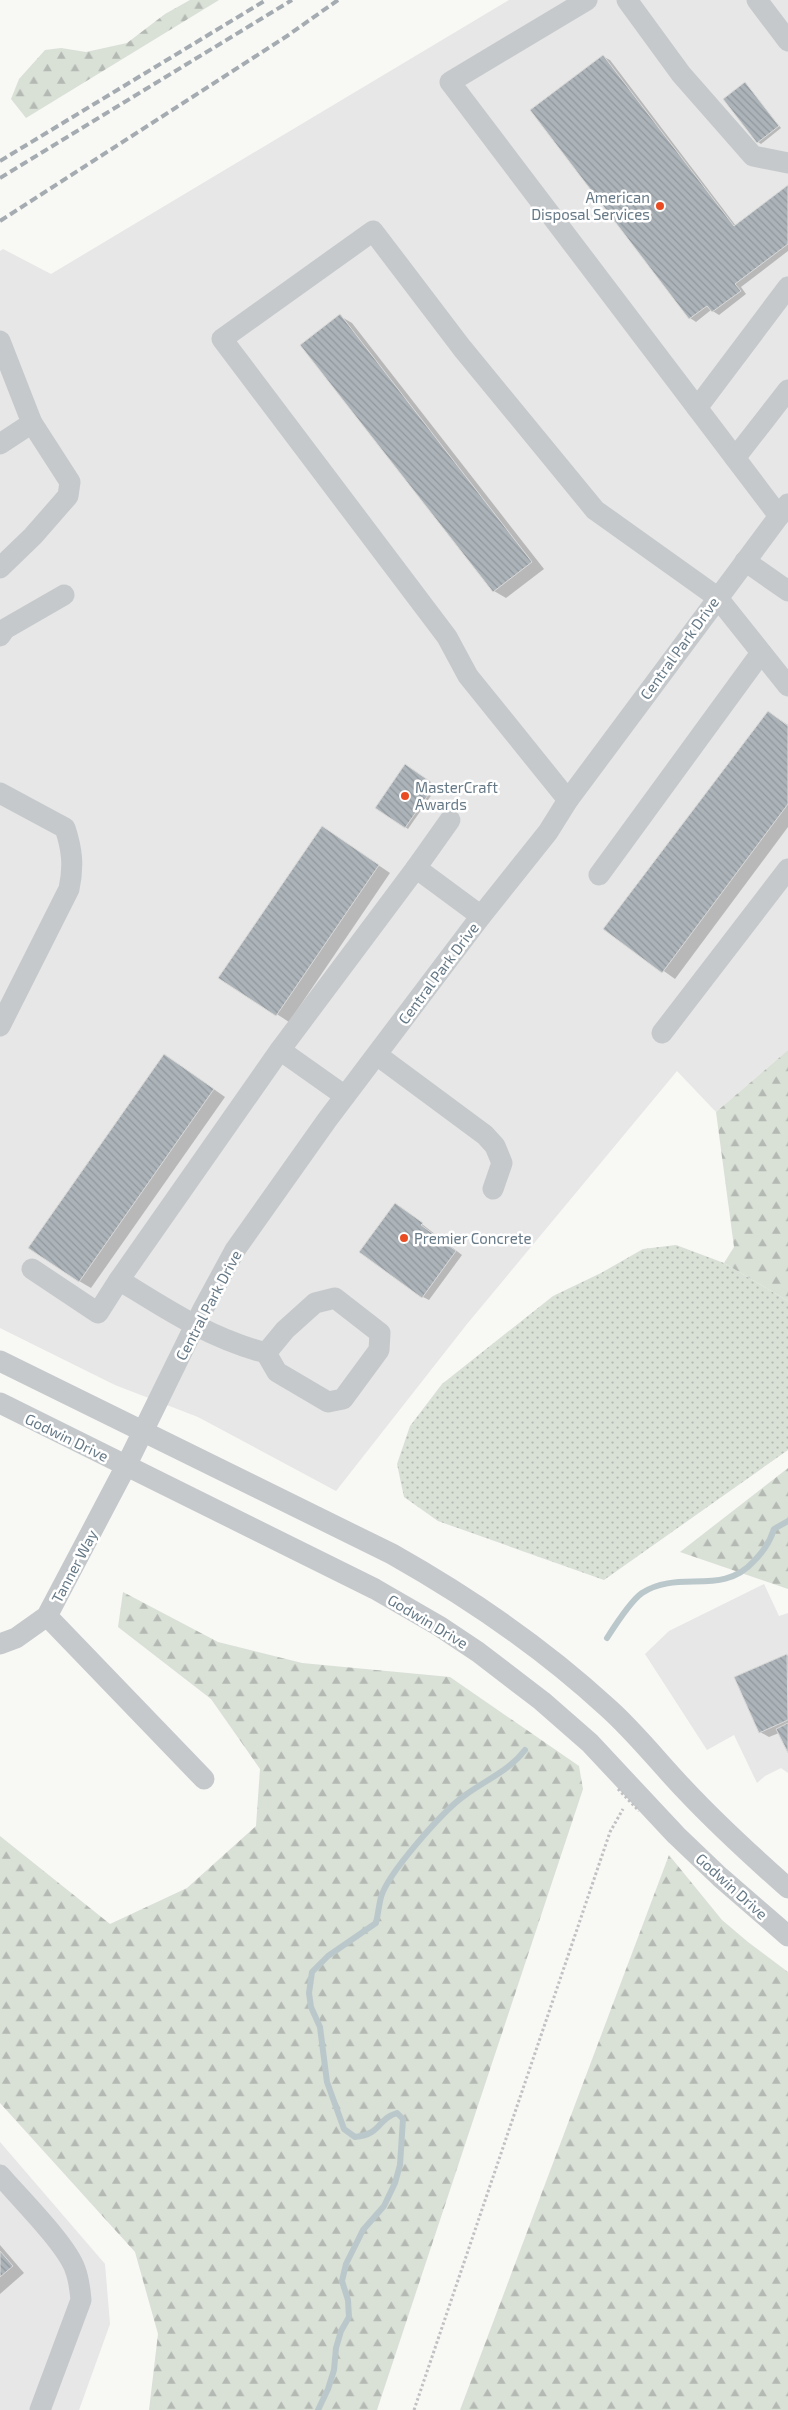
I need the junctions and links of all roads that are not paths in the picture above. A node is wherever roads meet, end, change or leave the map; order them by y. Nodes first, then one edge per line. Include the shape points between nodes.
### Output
1 (587, 0) edge
2 (627, 0) edge
3 (757, 0) edge
4 (788, 40) edge
5 (788, 163) edge
6 (788, 287) edge
7 (0, 342) edge
8 (788, 390) edge
9 (697, 408) junction
10 (32, 423) junction
11 (0, 444) edge
12 (735, 458) junction
13 (783, 510) edge
14 (744, 561) junction
15 (0, 568) edge
16 (787, 591) edge
17 (64, 595) dead end
18 (717, 597) junction
19 (0, 636) edge
20 (762, 653) junction
21 (788, 686) edge
22 (0, 794) edge
23 (568, 800) junction
24 (450, 820) dead end
25 (416, 868) junction
26 (788, 869) edge
27 (599, 875) dead end
28 (482, 916) junction
29 (0, 1026) edge
30 (662, 1033) dead end
31 (280, 1050) junction
32 (377, 1055) junction
33 (345, 1096) junction
34 (493, 1189) dead end
35 (32, 1269) dead end
36 (119, 1280) junction
37 (194, 1327) junction
38 (266, 1353) junction
39 (0, 1362) edge
40 (0, 1404) edge
41 (143, 1432) junction
42 (126, 1466) junction
43 (47, 1616) junction
44 (0, 1644) edge
45 (204, 1779) dead end
46 (788, 1888) edge
47 (788, 1936) edge
48 (0, 2175) edge
49 (40, 2410) edge

1 - 9 street via 450,82
2 - 5 street via 681,74 753,156
3 - 4 street
6 - 9 street
7 - 10 street
8 - 12 street
9 - 12 street
10 - 11 street
10 - 15 street via 70,482 68,496
12 - 13 street
13 - 14 street, Central Park Drive
14 - 16 street
14 - 18 street, Central Park Drive
17 - 19 street via 5,629
18 - 20 street
18 - 23 street, Central Park Drive
18 - 23 street via 595,510 462,348 373,231 222,339 447,637 468,676
20 - 21 street
20 - 27 street
22 - 29 street via 65,828 73,870 69,889
23 - 28 street, Central Park Drive via 548,832
24 - 25 street
25 - 28 street
25 - 31 street
26 - 30 street
28 - 32 street, Central Park Drive
31 - 33 street
31 - 36 street
32 - 33 street, Central Park Drive
32 - 34 street via 490,1140 502,1162
33 - 37 street, Central Park Drive via 235,1250
35 - 36 street via 98,1313
36 - 37 street
37 - 38 street via 236,1345
37 - 41 street, Central Park Drive
38 - 38 street via 277,1372 328,1402 343,1399 379,1350 380,1333 335,1298 315,1303
39 - 41 street
40 - 42 street, Godwin Drive
41 - 42 street, Central Park Drive
41 - 46 street via 392,1554 506,1624 609,1708 710,1816
42 - 43 street, Tanner Way
42 - 47 street, Godwin Drive via 375,1589 478,1652 590,1743 626,1789
43 - 44 street, Tanner Way via 16,1638
43 - 45 street
48 - 49 street via 65,2251 75,2268 80,2287 81,2300

